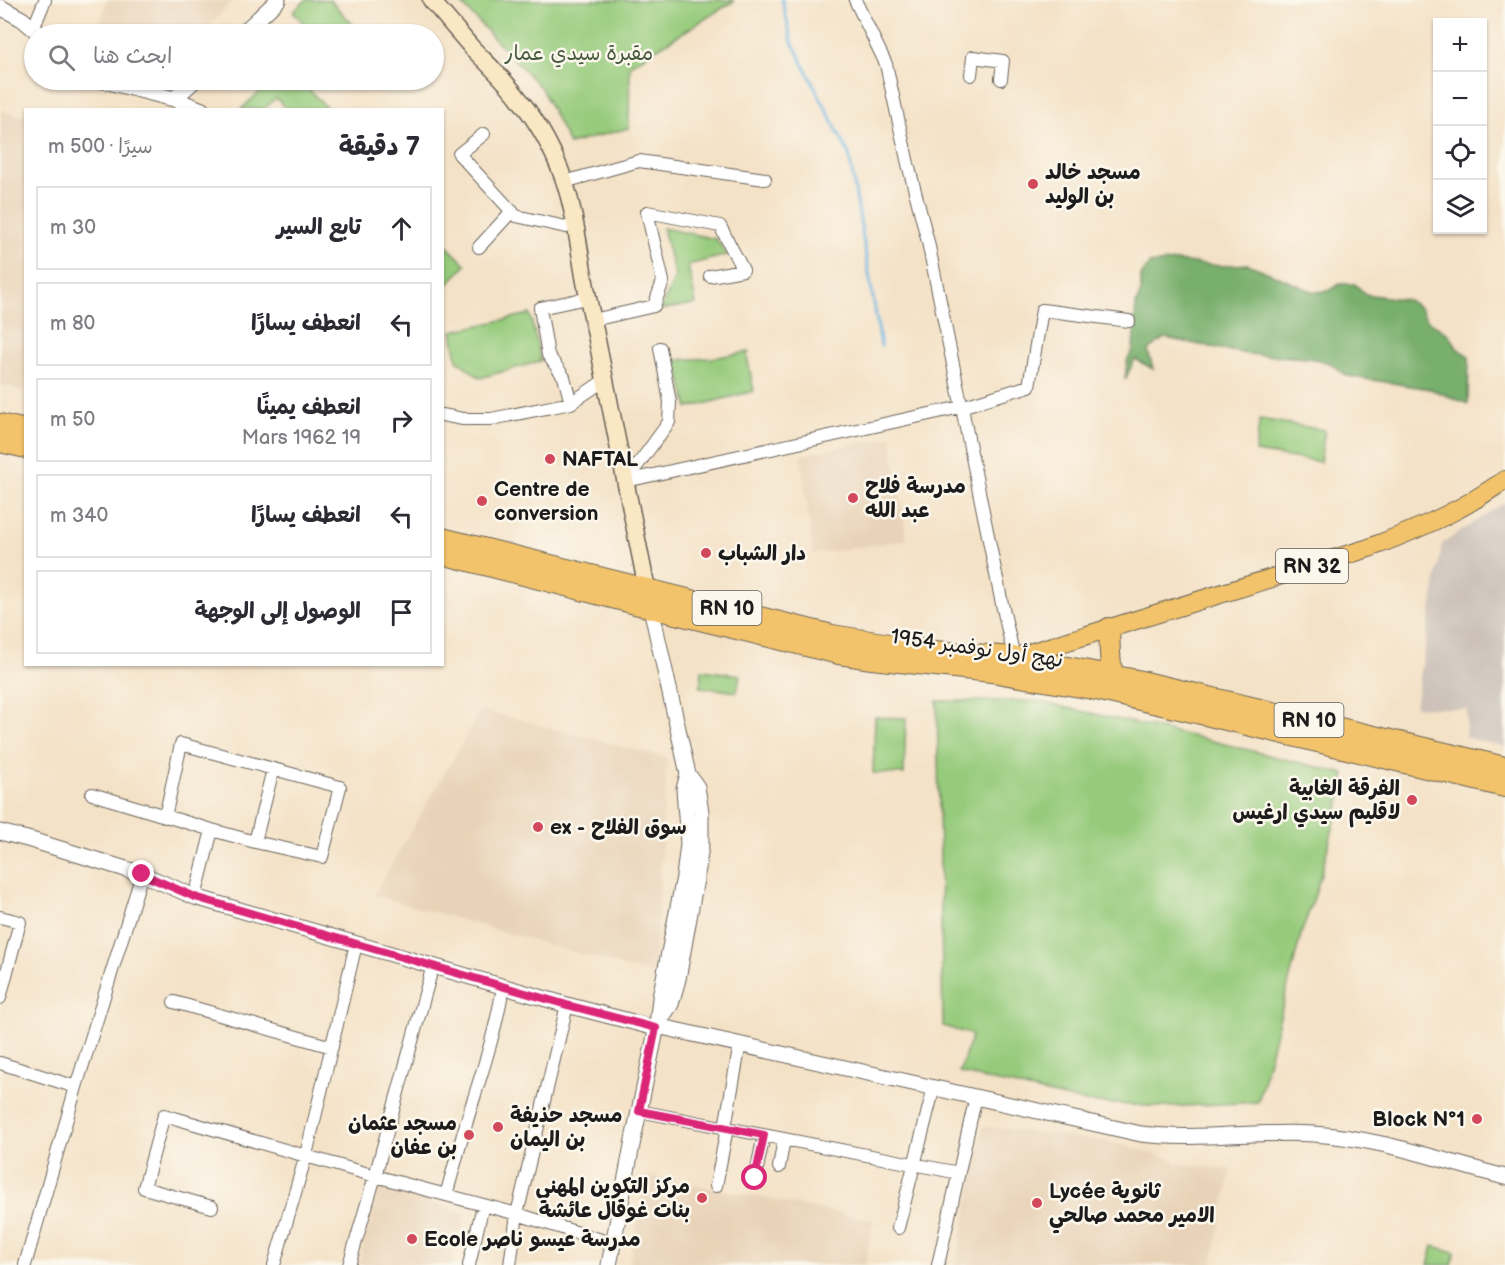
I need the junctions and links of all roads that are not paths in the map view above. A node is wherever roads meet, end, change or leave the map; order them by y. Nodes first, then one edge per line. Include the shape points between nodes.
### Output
1 (45, 0) edge
2 (278, 0) edge
3 (431, 0) edge
4 (855, 0) edge
5 (0, 7) edge
6 (28, 24) edge
7 (39, 24) edge
8 (253, 24) edge
9 (971, 75) dead end
10 (1001, 79) dead end
11 (139, 90) edge
12 (184, 90) edge
13 (174, 99) junction
14 (197, 108) edge
15 (484, 134) dead end
16 (765, 179) dead end
17 (564, 182) junction
18 (512, 211) junction
19 (566, 227) dead end
20 (479, 247) dead end
21 (710, 276) dead end
22 (587, 298) junction
23 (593, 320) junction
24 (1129, 321) dead end
25 (660, 348) dead end
26 (605, 380) junction
27 (572, 402) junction
28 (961, 406) junction
29 (444, 415) edge
30 (0, 424) edge
31 (24, 430) edge
32 (0, 442) edge
33 (24, 448) edge
34 (1505, 480) edge
35 (626, 481) junction
36 (446, 547) edge
37 (649, 599) junction
38 (1110, 636) junction
39 (1014, 657) junction
40 (991, 672) junction
41 (1113, 676) junction
42 (1137, 680) junction
43 (1123, 697) junction
44 (1505, 766) edge
45 (273, 769) junction
46 (1505, 788) edge
47 (92, 794) dead end
48 (165, 817) junction
49 (212, 830) junction
50 (0, 832) edge
51 (255, 842) junction
52 (142, 874) junction
53 (195, 897) junction
54 (0, 917) edge
55 (356, 944) junction
56 (433, 965) junction
57 (503, 986) junction
58 (0, 998) edge
59 (174, 1002) dead end
60 (567, 1005) junction
61 (656, 1027) junction
62 (740, 1044) junction
63 (332, 1047) junction
64 (0, 1064) edge
65 (934, 1087) junction
66 (76, 1088) junction
67 (976, 1096) junction
68 (639, 1111) junction
69 (726, 1128) junction
70 (764, 1135) junction
71 (784, 1139) junction
72 (306, 1155) junction
73 (914, 1164) junction
74 (779, 1167) dead end
75 (959, 1173) junction
76 (375, 1176) junction
77 (1505, 1177) edge
78 (755, 1178) dead end
79 (716, 1186) dead end
80 (446, 1195) junction
81 (483, 1204) junction
82 (212, 1207) dead end
83 (518, 1214) junction
84 (898, 1228) dead end
85 (614, 1244) junction
86 (25, 1265) edge
87 (274, 1265) edge
88 (348, 1265) edge
89 (469, 1265) edge
90 (510, 1265) edge
91 (609, 1265) edge
92 (938, 1265) edge

1 - 7 street
2 - 8 street
3 - 17 main road via 519,99 540,129
4 - 28 street via 886,64
5 - 6 street
9 - 10 street via 973,57 1003,61
11 - 13 street
12 - 13 street
13 - 14 street
15 - 18 street via 459,154
16 - 17 street via 639,161
17 - 22 main road
18 - 19 street via 516,216
18 - 20 street
21 - 23 street via 743,270 720,226 647,212 663,281 654,306
22 - 23 main road
22 - 27 street via 540,308 548,355 564,377
23 - 26 main road
24 - 28 street via 1042,310 1029,386
25 - 35 street via 670,402 669,422
26 - 27 street
26 - 35 main road
27 - 29 street via 491,419
28 - 35 street
28 - 39 street
30 - 31 highway
32 - 33 highway
34 - 38 main road, RN 32 via 1451,513 1400,536
35 - 37 main road
36 - 37 highway, نهج أول نوفمبر 1954 / RN 10
37 - 39 highway, نهج أول نوفمبر 1954 / RN 10 via 832,635 934,651
37 - 40 highway, نهج أول نوفمبر 1954 / RN 10 via 839,654
37 - 61 street via 687,774 686,860
38 - 39 main road, RN 32
38 - 41 highway
38 - 42 highway via 1121,663
39 - 40 main road, RN 32
39 - 41 highway, نهج أول نوفمبر 1954 / RN 10
40 - 43 highway, نهج أول نوفمبر 1954 / RN 10
41 - 42 highway, نهج أول نوفمبر 1954 / RN 10
41 - 43 highway
42 - 44 highway, نهج أول نوفمبر 1954 / RN 10
43 - 46 highway, نهج أول نوفمبر 1954 / RN 10
45 - 48 street via 181,744
45 - 51 street
45 - 51 street via 340,788 322,857
47 - 48 street
48 - 49 street
49 - 51 street
49 - 53 street
50 - 52 street
52 - 53 street
52 - 66 street
53 - 55 street
54 - 58 street via 20,922
55 - 56 street
55 - 63 street
56 - 57 street
56 - 76 street
57 - 60 street
57 - 80 street via 500,1012
59 - 63 street
60 - 61 street
60 - 83 street
61 - 62 street
61 - 68 street
62 - 65 street
62 - 69 street
63 - 72 street
64 - 66 street
65 - 67 street
65 - 73 street
66 - 86 street
67 - 75 street
67 - 77 street via 1156,1136 1284,1132 1347,1137
68 - 69 street
68 - 85 street
69 - 70 street
69 - 79 street
70 - 71 street
70 - 78 street
71 - 73 street
71 - 74 street
72 - 76 street
72 - 82 street via 164,1115 144,1188
72 - 87 street
73 - 75 street
73 - 84 street
75 - 92 street
76 - 80 street
76 - 88 street
80 - 81 street
81 - 83 street
81 - 89 street
83 - 85 street
83 - 90 street
85 - 91 street

